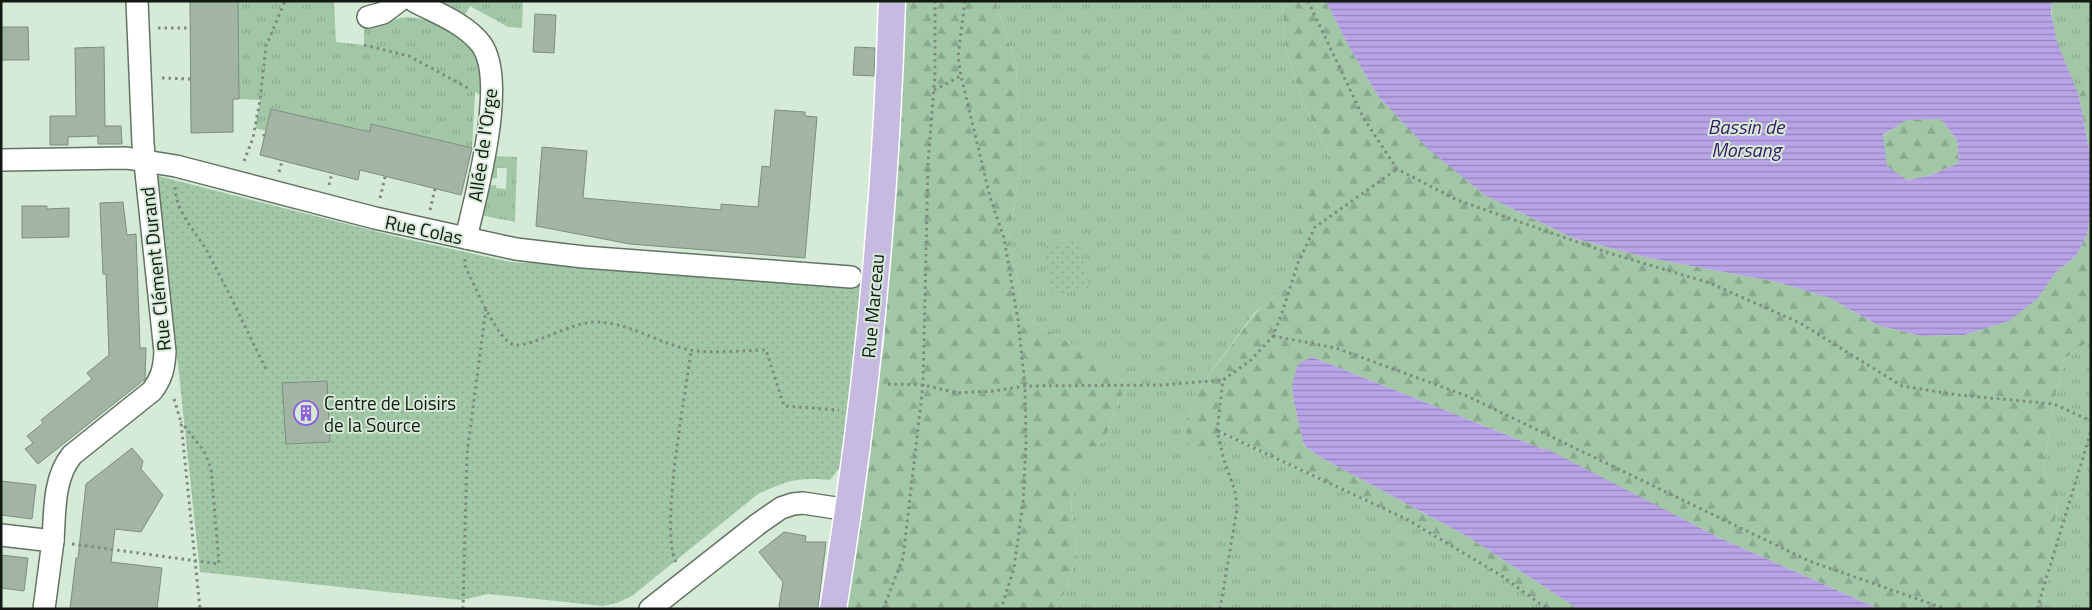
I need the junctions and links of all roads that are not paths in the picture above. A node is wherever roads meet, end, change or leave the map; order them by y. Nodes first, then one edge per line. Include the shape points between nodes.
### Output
1 (137, 1) edge
2 (399, 1) edge
3 (414, 1) edge
4 (892, 1) edge
5 (368, 17) dead end
6 (1, 160) edge
7 (144, 160) junction
8 (466, 238) junction
9 (851, 277) dead end
10 (849, 510) junction
11 (1, 535) edge
12 (53, 541) junction
13 (44, 609) edge
14 (650, 609) edge
15 (833, 609) edge

1 - 7 street, Rue Clément Durand
2 - 5 street via 383,13
3 - 8 street, Allée de l'Orge via 470,32 488,58 492,74 485,153
4 - 10 main road, Rue Marceau via 876,279
6 - 7 street, Rue Colas
7 - 8 street, Rue Colas
7 - 12 street, Rue Clément Durand via 165,352 164,370 152,391 72,455 64,466
8 - 9 street, Rue Colas via 516,249 584,257
10 - 14 street via 803,503 781,508
10 - 15 main road, Rue Marceau
11 - 12 street
12 - 13 street, Rue Clément Durand

